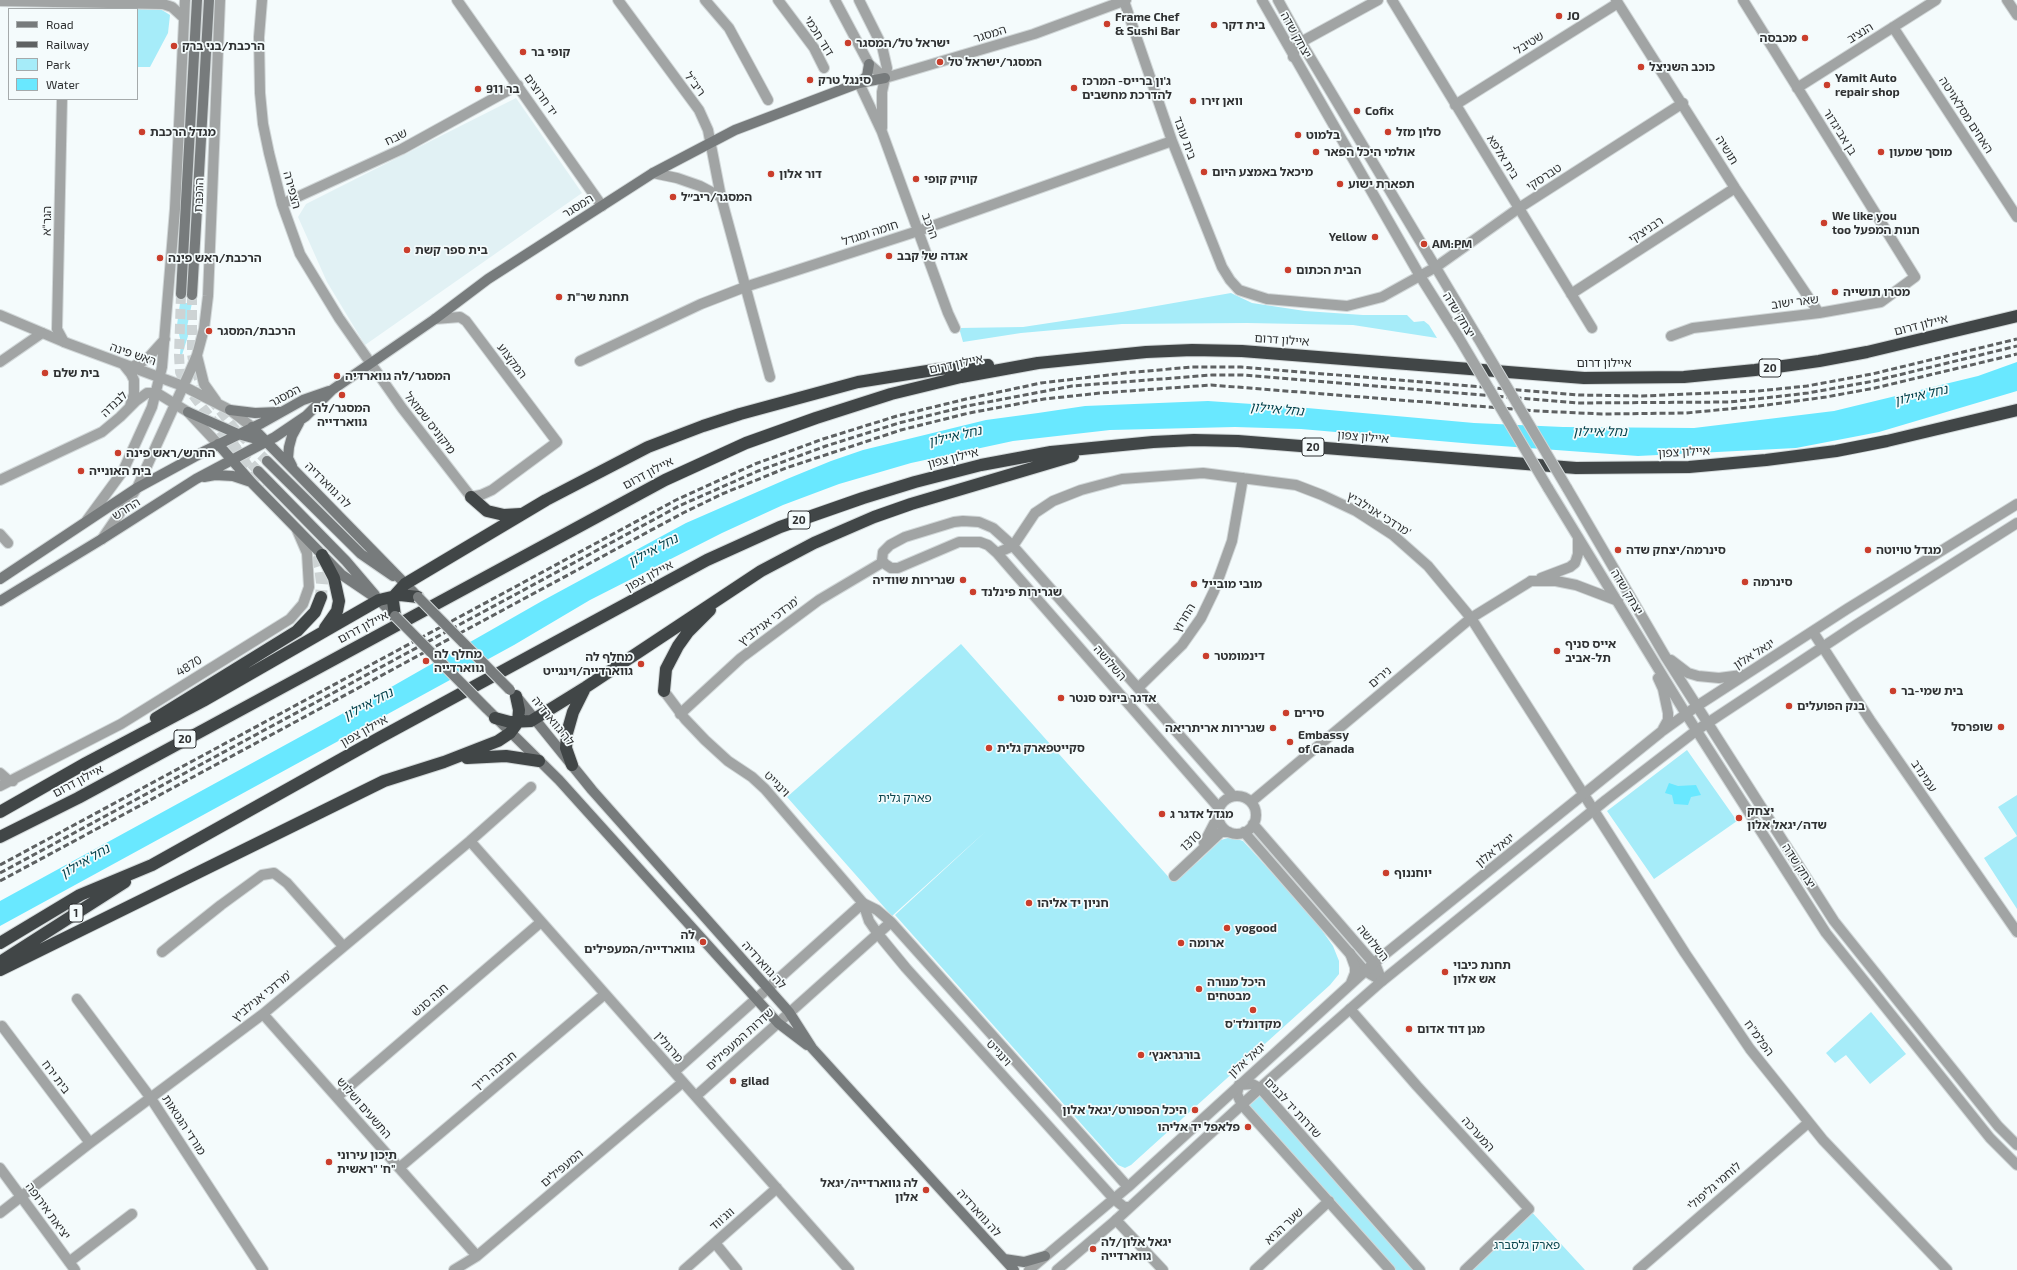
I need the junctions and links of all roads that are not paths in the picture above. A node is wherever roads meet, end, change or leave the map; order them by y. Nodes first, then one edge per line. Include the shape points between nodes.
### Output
1 (185, 0) edge
2 (197, 0) edge
3 (209, 0) edge
4 (220, 0) edge
5 (226, 0) edge
6 (262, 0) edge
7 (457, 0) edge
8 (618, 0) edge
9 (704, 0) edge
10 (778, 0) edge
11 (835, 0) edge
12 (859, 0) edge
13 (1125, 0) edge
14 (1262, 0) edge
15 (1278, 0) edge
16 (1378, 0) edge
17 (1392, 0) edge
18 (1742, 0) edge
19 (1936, 0) edge
20 (2007, 0) edge
21 (0, 1) edge
22 (1617, 2) edge
23 (63, 4) edge
24 (219, 10) junction
25 (2017, 15) edge
26 (184, 18) junction
27 (1893, 28) junction
28 (1301, 42) junction
29 (1293, 57) junction
30 (869, 64) junction
31 (824, 68) dead end
32 (885, 78) junction
33 (859, 83) junction
34 (518, 85) junction
35 (1797, 88) junction
36 (62, 100) edge
37 (768, 100) dead end
38 (1683, 103) junction
39 (1455, 105) junction
40 (882, 132) junction
41 (1172, 140) junction
42 (711, 142) junction
43 (653, 174) junction
44 (1736, 188) junction
45 (721, 197) junction
46 (282, 204) junction
47 (602, 206) junction
48 (1520, 208) junction
49 (2017, 217) edge
50 (918, 231) junction
51 (1436, 267) junction
52 (1420, 276) junction
53 (1916, 277) joint
54 (745, 287) junction
55 (181, 294) tunnel mouth
56 (1571, 294) junction
57 (192, 295) tunnel mouth
58 (1819, 313) junction
59 (0, 314) edge
60 (2017, 316) edge
61 (435, 319) junction
62 (955, 328) dead end
63 (1592, 328) dead end
64 (42, 333) junction
65 (1671, 336) dead end
66 (165, 339) junction
67 (64, 342) junction
68 (197, 355) junction
69 (1085, 358) junction
70 (580, 361) dead end
71 (0, 362) edge
72 (121, 363) junction
73 (370, 365) junction
74 (132, 367) junction
75 (160, 377) junction
76 (770, 377) dead end
77 (183, 386) junction
78 (332, 390) junction
79 (157, 393) junction
80 (175, 403) junction
81 (217, 403) junction
82 (129, 407) junction
83 (230, 410) junction
84 (287, 410) junction
85 (2017, 410) edge
86 (188, 412) junction
87 (306, 416) junction
88 (252, 428) junction
89 (238, 434) junction
90 (267, 442) junction
91 (218, 444) junction
92 (1107, 446) junction
93 (231, 459) junction
94 (267, 461) tunnel mouth
95 (294, 469) junction
96 (258, 471) tunnel mouth
97 (1243, 478) junction
98 (196, 479) junction
99 (0, 480) edge
100 (252, 483) junction
101 (136, 488) junction
102 (471, 497) junction
103 (2017, 504) edge
104 (522, 514) junction
105 (87, 520) junction
106 (2017, 524) edge
107 (296, 528) junction
108 (0, 534) edge
109 (1578, 537) junction
110 (102, 539) junction
111 (8, 543) dead end
112 (1013, 546) junction
113 (997, 553) junction
114 (322, 555) junction
115 (883, 562) junction
116 (0, 579) edge
117 (1531, 581) junction
118 (405, 584) junction
119 (729, 591) junction
120 (395, 595) junction
121 (418, 596) junction
122 (321, 597) tunnel mouth
123 (0, 600) edge
124 (379, 600) junction
125 (1618, 602) junction
126 (395, 616) junction
127 (1471, 618) junction
128 (1813, 632) junction
129 (316, 636) junction
130 (1642, 643) junction
131 (1822, 647) junction
132 (1665, 656) junction
133 (1746, 674) junction
134 (586, 687) junction
135 (1138, 688) junction
136 (664, 691) joint
137 (513, 693) junction
138 (1697, 706) junction
139 (680, 714) junction
140 (1686, 714) junction
141 (495, 718) junction
142 (535, 718) junction
143 (518, 722) junction
144 (1708, 723) junction
145 (1696, 730) junction
146 (1661, 732) junction
147 (510, 733) junction
148 (540, 761) junction
149 (444, 762) junction
150 (86, 763) junction
151 (572, 765) junction
152 (0, 773) edge
153 (13, 780) junction
154 (0, 786) edge
155 (531, 788) dead end
156 (1584, 795) junction
157 (1233, 796) junction
158 (1252, 802) junction
159 (1593, 810) junction
160 (0, 812) edge
161 (1218, 812) junction
162 (1253, 824) junction
163 (1229, 832) junction
164 (1244, 832) junction
165 (0, 837) edge
166 (470, 841) junction
167 (1192, 858) junction
168 (152, 865) junction
169 (1174, 876) dead end
170 (863, 903) junction
171 (541, 922) junction
172 (891, 922) junction
173 (2017, 932) edge
174 (878, 934) junction
175 (0, 943) edge
176 (344, 946) junction
177 (162, 952) dead end
178 (1350, 953) junction
179 (0, 962) edge
180 (1374, 963) junction
181 (0, 970) edge
182 (1365, 971) junction
183 (1382, 981) junction
184 (1351, 984) junction
185 (768, 988) junction
186 (605, 994) junction
187 (78, 999) dead end
188 (756, 999) junction
189 (1350, 1009) junction
190 (789, 1012) junction
191 (263, 1014) junction
192 (778, 1022) junction
193 (2, 1026) dead end
194 (812, 1048) junction
195 (674, 1072) junction
196 (683, 1082) junction
197 (1239, 1085) junction
198 (1260, 1088) junction
199 (696, 1096) junction
200 (337, 1097) junction
201 (150, 1098) junction
202 (1242, 1105) junction
203 (1808, 1123) junction
204 (90, 1143) junction
205 (2017, 1145) edge
206 (2017, 1165) edge
207 (0, 1168) edge
208 (400, 1168) junction
209 (1128, 1187) junction
210 (777, 1188) junction
211 (22, 1197) junction
212 (1114, 1199) junction
213 (1330, 1201) junction
214 (1129, 1207) junction
215 (0, 1213) edge
216 (132, 1214) dead end
217 (1116, 1220) junction
218 (715, 1243) junction
219 (477, 1256) junction
220 (1045, 1256) junction
221 (1003, 1258) junction
222 (72, 1266) edge
223 (848, 1269) edge
224 (263, 1270) edge
225 (454, 1270) edge
226 (684, 1270) edge
227 (737, 1270) edge
228 (1014, 1270) edge
229 (1029, 1270) edge
230 (1057, 1270) edge
231 (1163, 1270) edge
232 (1255, 1270) edge
233 (1390, 1270) edge
234 (1420, 1270) edge
235 (1465, 1270) edge
236 (1638, 1270) edge
237 (1947, 1270) edge

1 - 26 street, הרכבת
2 - 55 main road
3 - 57 main road
4 - 24 street, הרכבת
5 - 24 street
6 - 46 street, הצפירה via 258,38 260,93 269,153
7 - 34 street, יד חרוצים
8 - 42 street, ריב"ל via 699,110
9 - 37 street via 729,28
10 - 31 street, דוד חכמי via 814,48
11 - 30 street
12 - 32 street, הרכב via 882,46 887,68
13 - 32 street, המסגר via 1034,34
13 - 41 street, בית עובד
14 - 29 street, יצחק שדה
15 - 28 street, יצחק שדה
16 - 28 street
17 - 39 street, בית אלפא
18 - 35 street, בן אביגדור
19 - 27 street, הנציב
20 - 25 street
21 - 23 street
22 - 38 street, תושיה
22 - 39 street, שטיבל
23 - 26 street via 163,4 172,7
24 - 68 street, הרכבת via 208,296 204,329
26 - 66 street, הרכבת via 175,209
27 - 35 street, הנציב
27 - 49 street, האחים מסלאויטה
28 - 29 street via 1295,48
28 - 51 street, יצחק שדה
29 - 52 street, יצחק שדה
30 - 32 street
30 - 33 main road via 866,76
32 - 33 main road, המסגר
32 - 40 street, הרכב via 882,92
33 - 40 street, הרכב
33 - 42 main road, המסגר via 735,130
34 - 46 street, שבח via 402,149
34 - 47 street, יד חרוצים
35 - 53 street, בן אביגדור
36 - 67 street, הגר"א via 57,329
38 - 44 street, תושיה
38 - 48 street, טברסקי
39 - 48 street, בית אלפא
40 - 50 street, הרכב
41 - 50 street, חומה ומגדל
41 - 52 street, בית עובד via 1222,267 1234,286 1242,291 1267,299 1347,306 1382,296
42 - 43 main road, המסגר
42 - 45 street, ריב"ל
43 - 45 street via 677,178
43 - 47 main road, המסגר
44 - 56 street, רבניצקי
44 - 58 street, תושיה
45 - 54 street, ריב"ל
46 - 73 street, הצפירה via 300,254
47 - 61 main road, המסגר via 488,279
48 - 51 street, טברסקי
48 - 56 street, בית אלפא
50 - 54 street, חומה ומגדל
50 - 62 street, הרכב
51 - 52 street, טברסקי
51 - 132 street, יצחק שדה, bridge
52 - 109 street, יצחק שדה, bridge
53 - 58 street, שאר ישוב via 1881,302
54 - 70 street, חומה ומגדל via 701,304
54 - 76 street, ריב"ל
56 - 63 street, בית אלפא
58 - 65 street, שאר ישוב via 1693,328
59 - 64 street, ראש פינה
60 - 69 highway, איילון דרום / 20 via 1868,352 1819,361 1684,377 1572,377 1234,351 1171,351
61 - 73 main road, המסגר
61 - 102 street, המקצוע via 454,317 466,321 557,442 492,490
64 - 67 street, ראש פינה
64 - 71 street
66 - 74 street via 147,359
66 - 75 street, הרכבת
67 - 72 street, ראש פינה
68 - 77 street, הרכבת
68 - 81 street via 204,384
69 - 104 highway via 905,373 799,397 710,423 654,445
69 - 165 highway, איילון דרום / 20 via 1010,368 891,394 790,426 706,460 543,545 78,798
72 - 74 street, ראש פינה
72 - 82 street via 134,380 134,394
73 - 78 main road, המסגר
73 - 102 street, מיקוניס שמואל
74 - 75 street, ראש פינה
75 - 77 street, ראש פינה
75 - 79 street, הרכבת
77 - 80 street, הרכבת
77 - 81 street, ראש פינה
78 - 84 main road, המסגר via 303,400
78 - 87 main road, המסגר
79 - 80 street
79 - 82 street, לבנדה via 147,393
79 - 105 street, הרכבת via 123,472
80 - 86 street
80 - 101 street, הרכבת
81 - 83 street, ראש פינה
82 - 99 street, לבנדה via 102,432
83 - 84 main road via 265,414
83 - 88 street, ראש פינה
84 - 88 main road, המסגר
85 - 92 highway, איילון צפון / 20 via 1836,451 1736,464 1689,467 1576,468 1238,441 1176,441
86 - 89 main road
86 - 91 street
87 - 90 main road, המסגר
87 - 95 main road via 294,430 289,447 288,458
88 - 89 main road, החרש
88 - 90 main road, לה גווארדיה
89 - 90 main road
89 - 91 main road, החרש
90 - 93 main road, החרש
90 - 95 main road, לה גווארדיה
91 - 93 main road
91 - 101 main road, החרש
92 - 119 highway via 945,492 874,517 786,556
92 - 168 highway, איילון צפון / 20 via 1026,456 915,482 828,510 743,543 454,697
93 - 98 main road, החרש
93 - 100 main road, לה גווארדיה
94 - 118 main road via 361,554
95 - 118 main road, לה גווארדיה
96 - 124 main road via 346,561
97 - 112 street, מרדכי אנילביץ' via 1203,473 1122,479 1081,490 1043,506 1028,522
97 - 127 street, מרדכי אנילביץ' via 1296,486 1322,495 1356,512 1393,535 1412,551 1428,566
97 - 135 street, החרוץ via 1232,541 1201,618 1182,645
98 - 100 main road via 215,475 239,478
98 - 110 main road, החרש
100 - 107 main road, לה גווארדיה
101 - 105 main road, החרש
101 - 110 street, הרכבת
102 - 104 highway via 488,511 504,515
103 - 128 street, יגאל אלון via 1906,571
104 - 118 highway
105 - 116 main road, החרש
106 - 131 street
107 - 114 main road, לה גווארדיה
107 - 153 street, 4870 via 308,563 309,587 299,610 290,619 121,724
108 - 111 street
109 - 117 street, נירים via 1575,563 1560,572
109 - 125 street, יצחק שדה
110 - 123 main road, החרש
112 - 113 street
112 - 115 street via 985,524 962,521 895,542 883,552
112 - 135 street, השלושה
113 - 115 street via 988,545 970,541 947,546 898,568 891,568
113 - 161 street, השלושה
114 - 124 main road, לה גווארדיה via 353,584
114 - 129 highway via 334,578 339,601 331,622
115 - 139 street, מרדכי אנילביץ' via 819,600 742,658
117 - 125 street via 1556,581 1576,585
117 - 127 street, נירים
118 - 120 highway
118 - 121 main road, לה גווארדיה
119 - 134 highway
119 - 136 highway via 688,632 678,646 666,669
120 - 121 highway
120 - 124 highway
120 - 126 highway
121 - 137 main road, לה גווארדיה, bridge
122 - 150 highway via 315,612 297,631
124 - 126 main road, לה גווארדיה
124 - 129 highway
125 - 130 street, יצחק שדה
126 - 141 main road, לה גווארדיה, bridge
127 - 156 street, מרדכי אנילביץ'
127 - 158 street, נירים
128 - 131 street, עמינדב
128 - 133 street, יגאל אלון
129 - 150 highway via 203,701
130 - 140 street, יצחק שדה
130 - 146 street via 1663,689 1668,720
131 - 144 street
131 - 173 street, עמינדב
132 - 133 street via 1682,669 1698,676 1718,678
132 - 138 street, יצחק שדה
133 - 138 street, יגאל אלון
134 - 142 highway
134 - 151 highway via 578,700 566,733 566,748
135 - 157 street, השלושה
136 - 139 street, וינגייט
137 - 142 main road, לה גווארדיה
137 - 143 highway via 519,710
138 - 140 street, יגאל אלון
138 - 144 street, יצחק שדה
139 - 170 street, וינגייט via 721,755 765,789
140 - 145 street, יצחק שדה
140 - 146 street, יגאל אלון
141 - 143 highway
141 - 147 main road, לה גווארדיה
142 - 143 highway
142 - 151 main road, לה גווארדיה
143 - 147 highway
144 - 145 street
144 - 205 street, יצחק שדה via 1834,921 1998,1126
145 - 159 street
145 - 206 street, יצחק שדה via 1826,932 1990,1138
146 - 156 street, יגאל אלון
147 - 148 main road, לה גווארדיה
147 - 149 highway via 498,741
148 - 149 highway via 501,756
148 - 188 main road, לה גווארדיה
149 - 181 highway via 384,781
150 - 160 highway
151 - 185 main road, לה גווארדיה
152 - 153 street via 8,780
153 - 154 street, 4870
155 - 166 street, מרדכי אנילביץ'
156 - 159 street, הפלמ"ח
156 - 180 street, יגאל אלון
157 - 158 street via 1246,798
157 - 161 street via 1227,798
158 - 162 street via 1256,813
159 - 183 street
159 - 203 street, הפלמ"ח via 1750,1048
161 - 163 street via 1223,828
161 - 167 street via 1207,839
162 - 164 street
162 - 180 street, השלושה
163 - 164 street
163 - 167 street, 1310 via 1221,832
164 - 178 street, השלושה
166 - 171 street, מרגולין
166 - 176 street, מרדכי אנילביץ'
167 - 169 street, 1310
168 - 175 highway, איילון צפון / 20 via 80,895
168 - 179 highway, 1
170 - 172 street, וינגייט via 877,910
170 - 174 street, וינגייט
170 - 185 street, שדרות המעפילים
171 - 186 street, מרגולין
171 - 200 street, חנה סנש
172 - 174 street, שדרות המעפילים
172 - 209 street, וינגייט
174 - 190 street, שדרות המעפילים
174 - 212 street, וינגייט
176 - 177 street via 287,883 274,873 262,875
176 - 191 street, מרדכי אנילביץ'
178 - 182 street, השלושה
178 - 184 street via 1355,967
180 - 182 street, יגאל אלון
180 - 183 street, השלושה
182 - 183 street, השלושה
182 - 184 street, יגאל אלון
183 - 189 street
184 - 197 street, יגאל אלון
185 - 188 street, שדרות המעפילים
185 - 190 main road, לה גווארדיה
186 - 195 street, מרגולין
186 - 208 street, חביבה רייך
187 - 201 street, מורדי הגטאות
188 - 192 main road, לה גווארדיה
188 - 195 street, שדרות המעפילים
189 - 198 street
189 - 235 street, המערכה via 1529,1209
190 - 192 street, שדרות המעפילים
190 - 194 main road, לה גווארדיה
191 - 200 street, התשעים ושלוש
191 - 201 street, מרדכי אנילביץ'
192 - 194 main road, לה גווארדיה
192 - 199 street, שדרות המעפילים
193 - 204 street, בית ירח
194 - 221 main road, לה גווארדיה
195 - 196 street, מרגולין
196 - 199 street, מרגולין
196 - 219 street, המעפילים
197 - 198 street, שדרות יד לבנים via 1252,1084
197 - 202 street via 1237,1094
197 - 209 street, יגאל אלון
198 - 202 street
198 - 234 street, שדרות יד לבנים
199 - 210 street, מרגולין
200 - 208 street, התשעים ושלוש
201 - 204 street, מרדכי אנילביץ'
201 - 224 street, מורדי הגטאות
202 - 213 street
202 - 214 street
203 - 236 street, לוחמי גליפולי
203 - 237 street, הפלמ"ח
204 - 211 street, מרדכי אנילביץ'
207 - 211 street, יציאת אירופה
208 - 219 street, התשעים ושלוש
209 - 212 street, יגאל אלון
210 - 218 street, ווג'ווד
210 - 223 street, מרגולין
211 - 215 street, מרדכי אנילביץ'
211 - 222 street, יציאת אירופה
212 - 214 street, וינגייט via 1124,1207
212 - 220 street, יגאל אלון
213 - 232 street, שער הגיא
213 - 233 street
214 - 217 street
216 - 222 street
217 - 230 street
217 - 231 street
218 - 226 street, ווג'ווד
218 - 227 street
219 - 225 street, המעפילים
220 - 221 main road via 1024,1262
220 - 229 street, יגאל אלון
221 - 228 main road, לה גווארדיה

